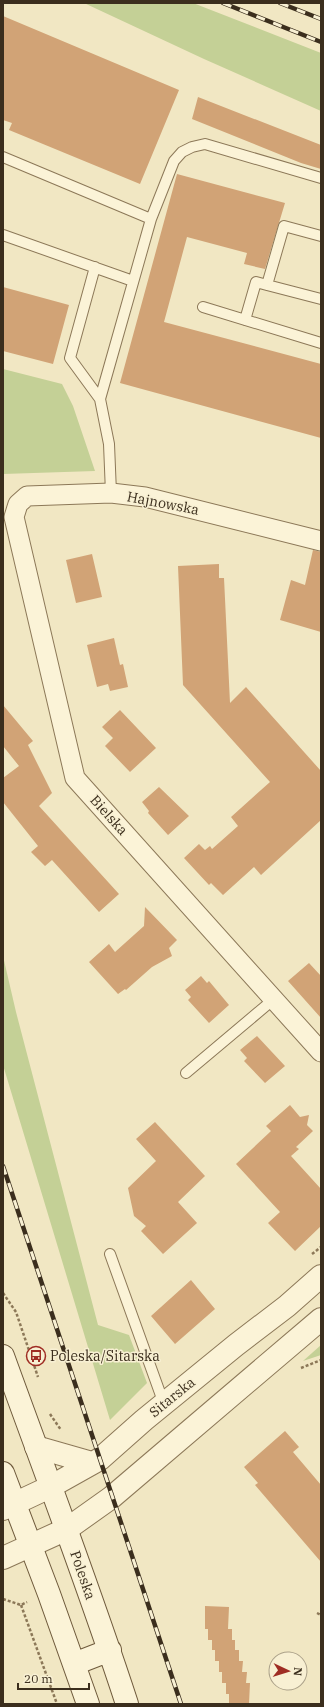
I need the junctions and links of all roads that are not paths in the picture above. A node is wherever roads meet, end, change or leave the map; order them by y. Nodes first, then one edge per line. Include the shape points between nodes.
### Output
1 (3, 157) edge
2 (321, 178) edge
3 (151, 219) junction
4 (3, 235) edge
5 (321, 236) edge
6 (95, 267) junction
7 (133, 281) junction
8 (267, 285) junction
9 (321, 299) edge
10 (203, 308) dead end
11 (245, 320) junction
12 (321, 344) edge
13 (100, 399) junction
14 (111, 493) junction
15 (14, 517) joint
16 (321, 541) edge
17 (274, 999) junction
18 (321, 1052) edge
19 (186, 1073) dead end
20 (110, 1254) dead end
21 (321, 1276) edge
22 (321, 1319) edge
23 (3, 1359) edge
24 (164, 1404) junction
25 (36, 1447) junction
26 (92, 1463) junction
27 (3, 1473) edge
28 (50, 1487) junction
29 (9, 1507) edge
30 (67, 1529) junction
31 (30, 1546) junction
32 (3, 1558) edge
33 (110, 1650) junction
34 (74, 1664) junction
35 (88, 1704) edge
36 (127, 1704) edge

1 - 3 lane
2 - 3 lane via 205,144 192,147 182,152 174,161
3 - 7 lane
4 - 6 lane
5 - 8 lane via 284,226
6 - 7 lane
6 - 13 lane via 70,358
7 - 13 lane
8 - 9 lane
8 - 11 lane via 256,282
10 - 11 lane
11 - 12 lane
13 - 14 lane via 109,444
14 - 15 street, Hajnowska via 27,496 18,504
14 - 16 street, Hajnowska via 183,505
15 - 17 street, Bielska via 75,778
17 - 18 street, Bielska
17 - 19 lane
20 - 24 lane
21 - 24 street, Sitarska
22 - 30 street via 112,1497
23 - 25 street, Poleska
24 - 26 street, Sitarska
25 - 26 street
25 - 28 street, Poleska
26 - 28 street, Sitarska
27 - 29 street
28 - 29 street, Sitarska
28 - 30 street, Poleska
29 - 31 street
30 - 31 street
30 - 33 street, Poleska
31 - 32 street
31 - 34 street
33 - 34 street
33 - 36 street, Poleska
34 - 35 street

